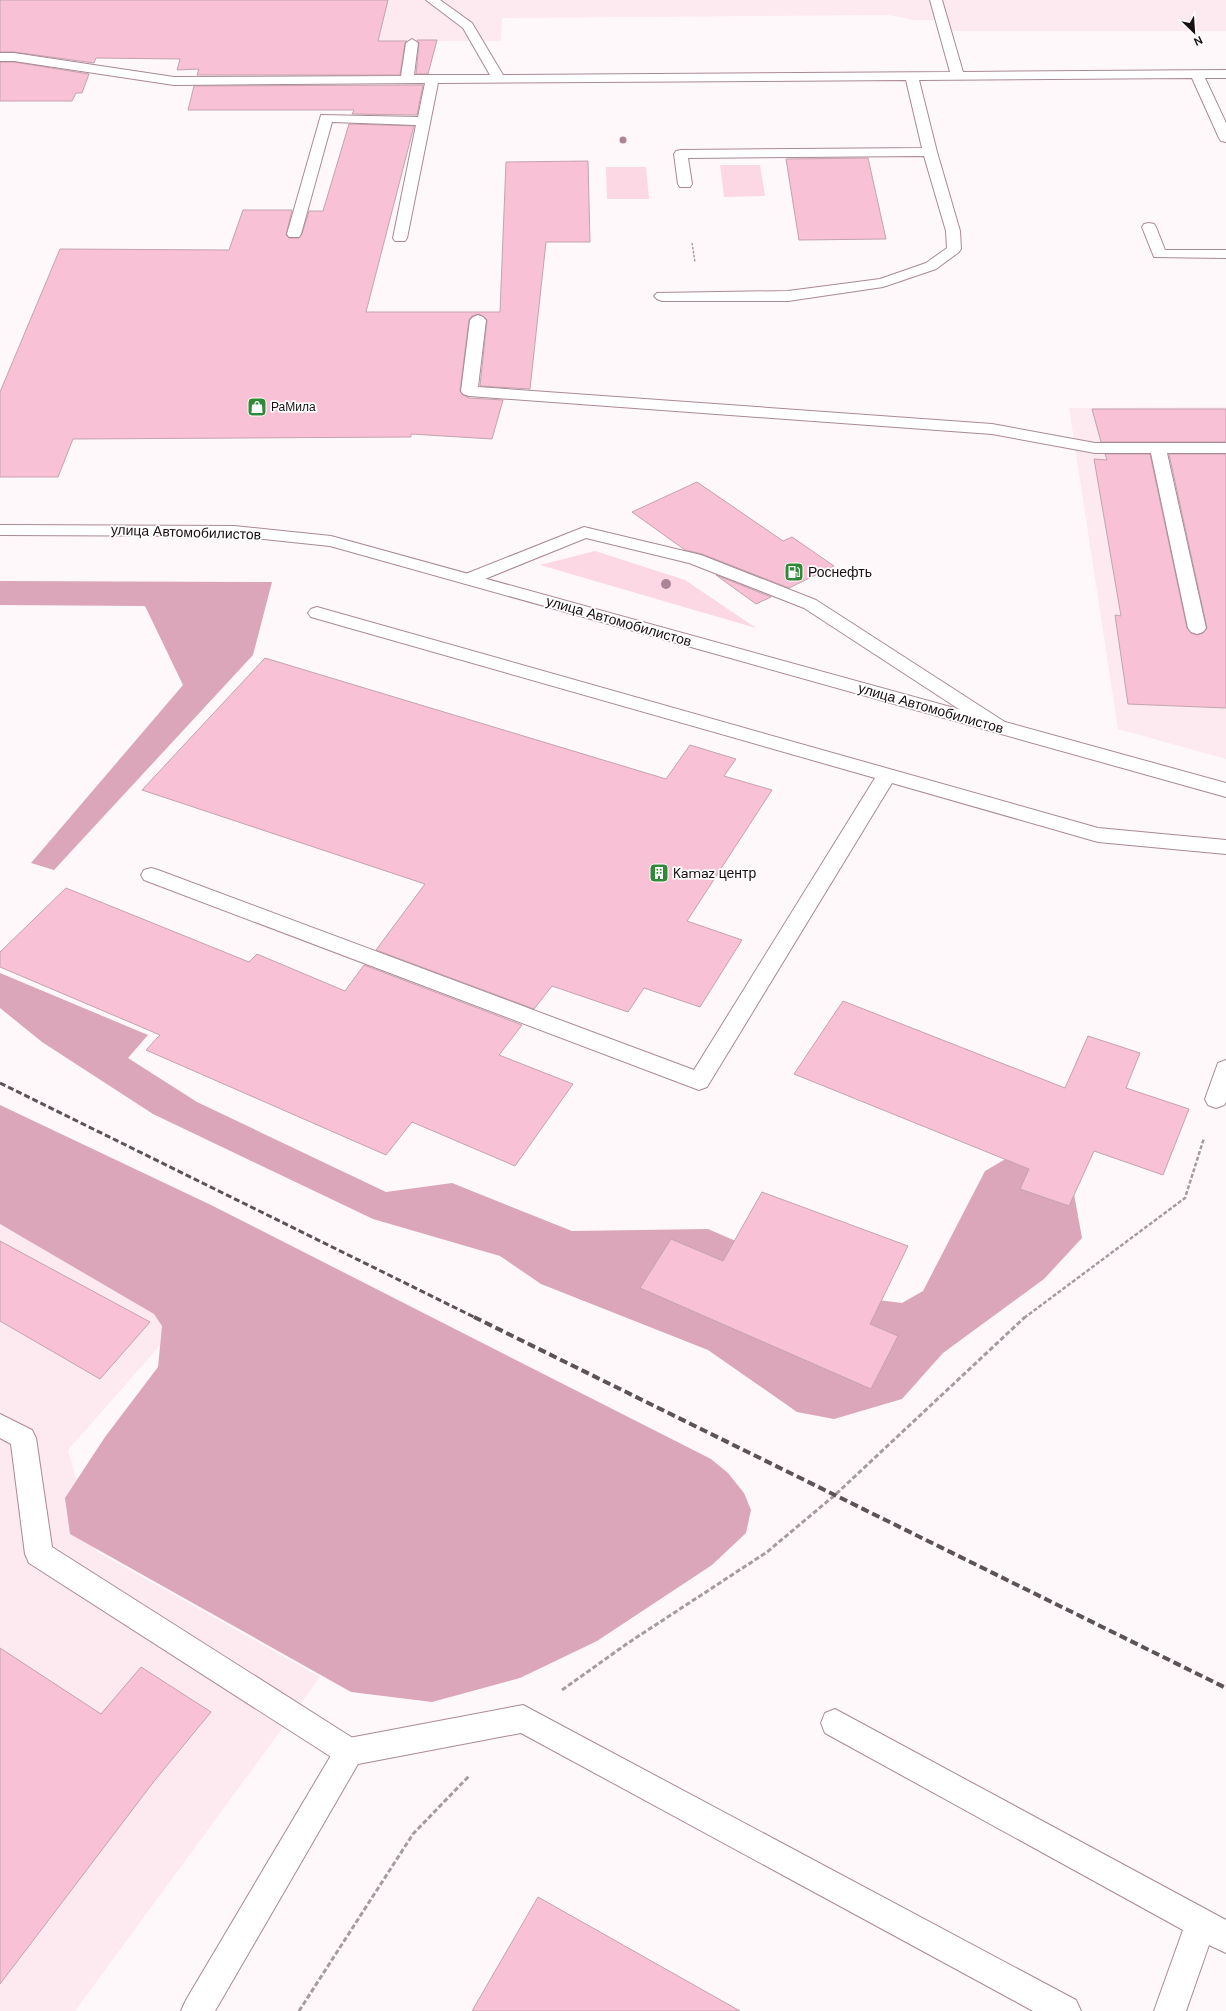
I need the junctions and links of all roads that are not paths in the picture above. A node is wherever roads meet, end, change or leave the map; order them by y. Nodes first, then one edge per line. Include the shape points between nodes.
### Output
1 (432, 0) edge
2 (936, 0) edge
3 (412, 43) dead end
4 (0, 57) edge
5 (1197, 74) junction
6 (1226, 74) edge
7 (912, 76) junction
8 (958, 76) junction
9 (498, 78) junction
10 (407, 79) junction
11 (432, 79) junction
12 (423, 121) junction
13 (1226, 138) edge
14 (930, 152) junction
15 (684, 184) dead end
16 (1149, 227) dead end
17 (294, 234) dead end
18 (400, 238) dead end
19 (1226, 254) edge
20 (662, 296) dead end
21 (478, 320) dead end
22 (1158, 448) junction
23 (1226, 448) edge
24 (0, 530) edge
25 (469, 580) junction
26 (317, 613) dead end
27 (1197, 628) dead end
28 (1001, 728) junction
29 (887, 775) junction
30 (1226, 790) edge
31 (1226, 847) edge
32 (151, 875) dead end
33 (1226, 1069) edge
34 (1216, 1099) road end
35 (0, 1425) edge
36 (835, 1723) dead end
37 (349, 1752) junction
38 (1214, 1930) edge
39 (197, 2011) edge
40 (1065, 2011) edge
41 (1170, 2011) edge

1 - 9 street via 468,26
2 - 8 street
3 - 10 street
4 - 10 street via 174,81
5 - 6 street
5 - 8 street
5 - 13 street
7 - 8 street
7 - 9 street
7 - 14 street
9 - 11 street
10 - 11 street
11 - 12 street
12 - 17 street via 326,118
12 - 18 street
14 - 15 street via 681,154
14 - 20 street via 953,231 954,250 931,266 883,283 788,296
16 - 19 street via 1159,254
21 - 22 street via 469,391 992,429 1095,448
22 - 23 street
22 - 27 street
24 - 25 street, улица Автомобилистов via 234,531 286,536 331,541
25 - 28 street, улица Автомобилистов
25 - 28 street via 584,532 695,559 810,604
26 - 29 street
28 - 30 street, улица Автомобилистов
29 - 31 street via 1098,835
29 - 32 street via 699,1081
33 - 34 street
35 - 37 street via 23,1438 39,1554
36 - 38 street
37 - 39 street
37 - 40 street via 523,1718
38 - 41 street

